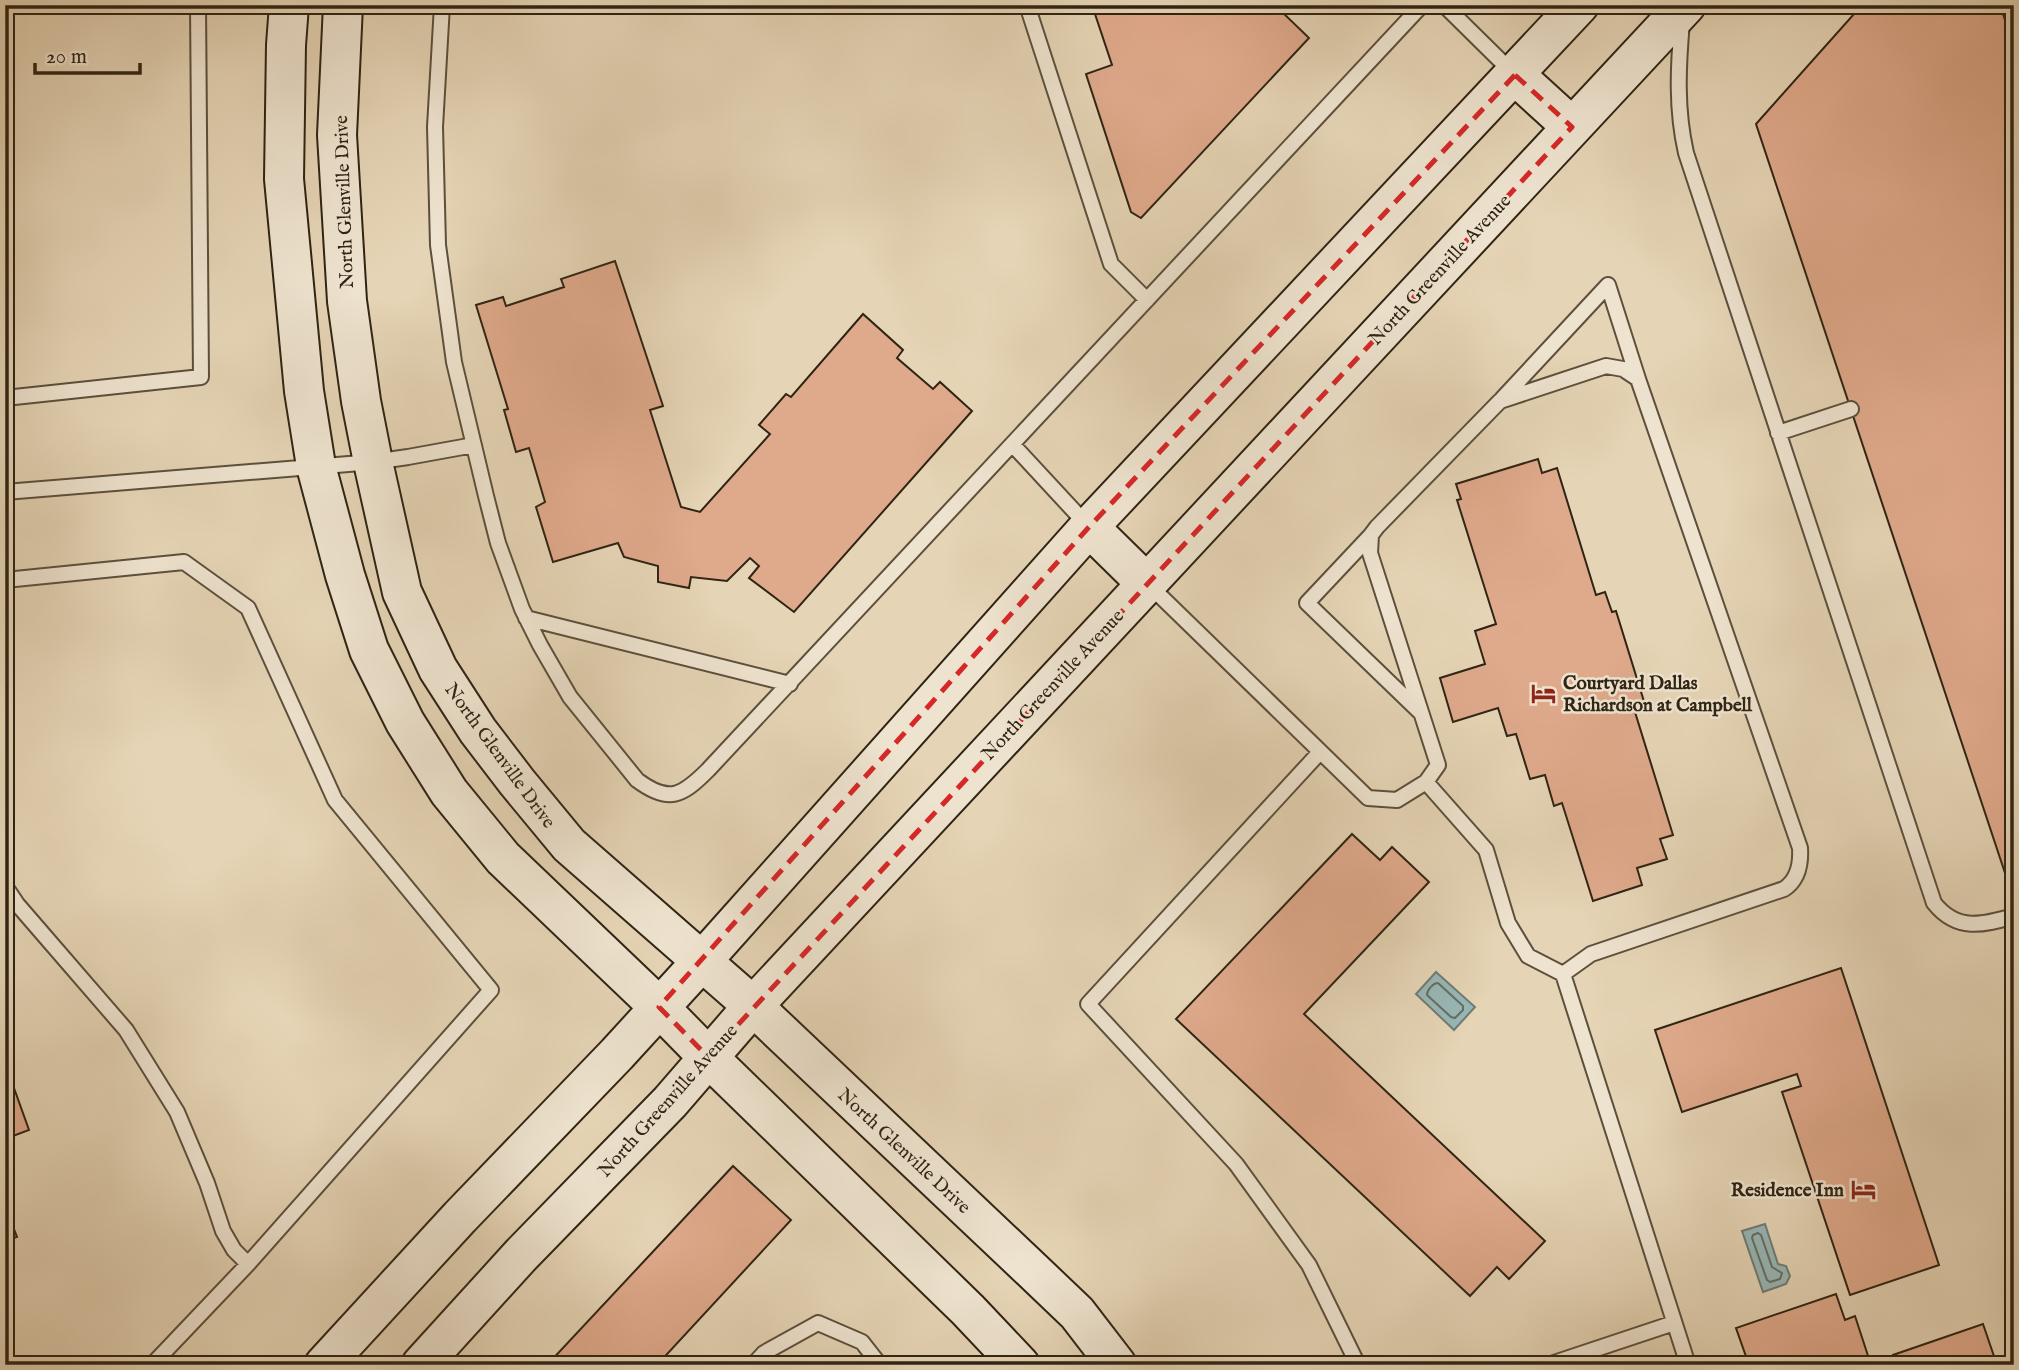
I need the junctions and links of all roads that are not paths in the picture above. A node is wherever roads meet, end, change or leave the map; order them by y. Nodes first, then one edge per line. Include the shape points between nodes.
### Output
1 (198, 5) edge
2 (289, 5) edge
3 (343, 5) edge
4 (442, 5) edge
5 (1027, 5) edge
6 (1422, 5) edge
7 (1444, 5) edge
8 (1579, 5) edge
9 (1684, 7) edge
10 (1515, 75) junction
11 (1572, 127) junction
12 (1147, 300) junction
13 (1638, 379) junction
14 (5, 398) edge
15 (1500, 401) junction
16 (1851, 409) dead end
17 (1778, 433) junction
18 (474, 445) junction
19 (1013, 445) junction
20 (373, 461) junction
21 (316, 466) junction
22 (5, 492) edge
23 (1089, 527) junction
24 (1371, 535) junction
25 (5, 580) edge
26 (1146, 583) junction
27 (526, 618) junction
28 (790, 684) junction
29 (1422, 714) junction
30 (1320, 752) junction
31 (1426, 782) junction
32 (5, 886) edge
33 (2014, 916) edge
34 (702, 961) junction
35 (1563, 974) junction
36 (753, 1006) junction
37 (659, 1007) junction
38 (708, 1057) junction
39 (248, 1264) junction
40 (1674, 1323) junction
41 (152, 1365) edge
42 (324, 1365) edge
43 (421, 1365) edge
44 (753, 1365) edge
45 (880, 1365) edge
46 (1020, 1365) edge
47 (1117, 1365) edge
48 (1358, 1365) edge
49 (1548, 1365) edge
50 (1688, 1365) edge

1 - 14 lane via 201,377
2 - 21 main road via 284,179 304,391
3 - 20 main road, North Glenville Drive via 337,135 347,301
4 - 18 lane via 435,127 438,245 454,362
5 - 12 lane via 1111,264
6 - 12 lane
7 - 10 lane
8 - 10 main road
9 - 11 main road, North Greenville Avenue
9 - 17 lane via 1678,72 1680,128
10 - 11 main road
10 - 23 main road
11 - 26 main road, North Greenville Avenue
12 - 19 lane
13 - 15 lane via 1623,369 1606,366
13 - 15 lane via 1608,285
13 - 35 lane via 1800,858 1793,881 1784,889 1591,954
15 - 24 lane
16 - 17 lane
17 - 33 lane via 1934,903 1941,912 1968,925
18 - 20 lane
18 - 27 lane via 498,543
19 - 23 lane
19 - 28 lane
20 - 21 lane
20 - 34 main road, North Glenville Drive via 402,592 438,669 478,731 569,845
21 - 22 lane
21 - 37 main road via 369,650 404,722 449,792 503,858
23 - 26 main road
23 - 34 main road
24 - 29 lane via 1370,554
24 - 29 lane via 1307,603
25 - 39 lane via 184,562 248,608 334,800 491,990
26 - 30 lane
26 - 36 main road, North Greenville Avenue
27 - 28 lane
27 - 28 lane via 570,697 637,780 652,791 672,795 691,787
29 - 31 lane via 1438,765
30 - 31 lane via 1368,798 1397,800
30 - 48 lane via 1088,1004 1236,1164 1309,1265
31 - 35 lane via 1486,850 1508,923 1528,956
32 - 39 lane via 126,1030 177,1112 223,1231
34 - 36 main road, North Glenville Drive
34 - 37 main road
35 - 40 lane
36 - 38 main road, North Greenville Avenue
36 - 47 main road, North Glenville Drive via 1077,1313
37 - 38 main road
37 - 42 main road
38 - 43 main road, North Greenville Avenue
38 - 46 main road
39 - 41 lane
40 - 49 lane
40 - 50 lane
44 - 45 lane via 764,1353 818,1323 862,1342

